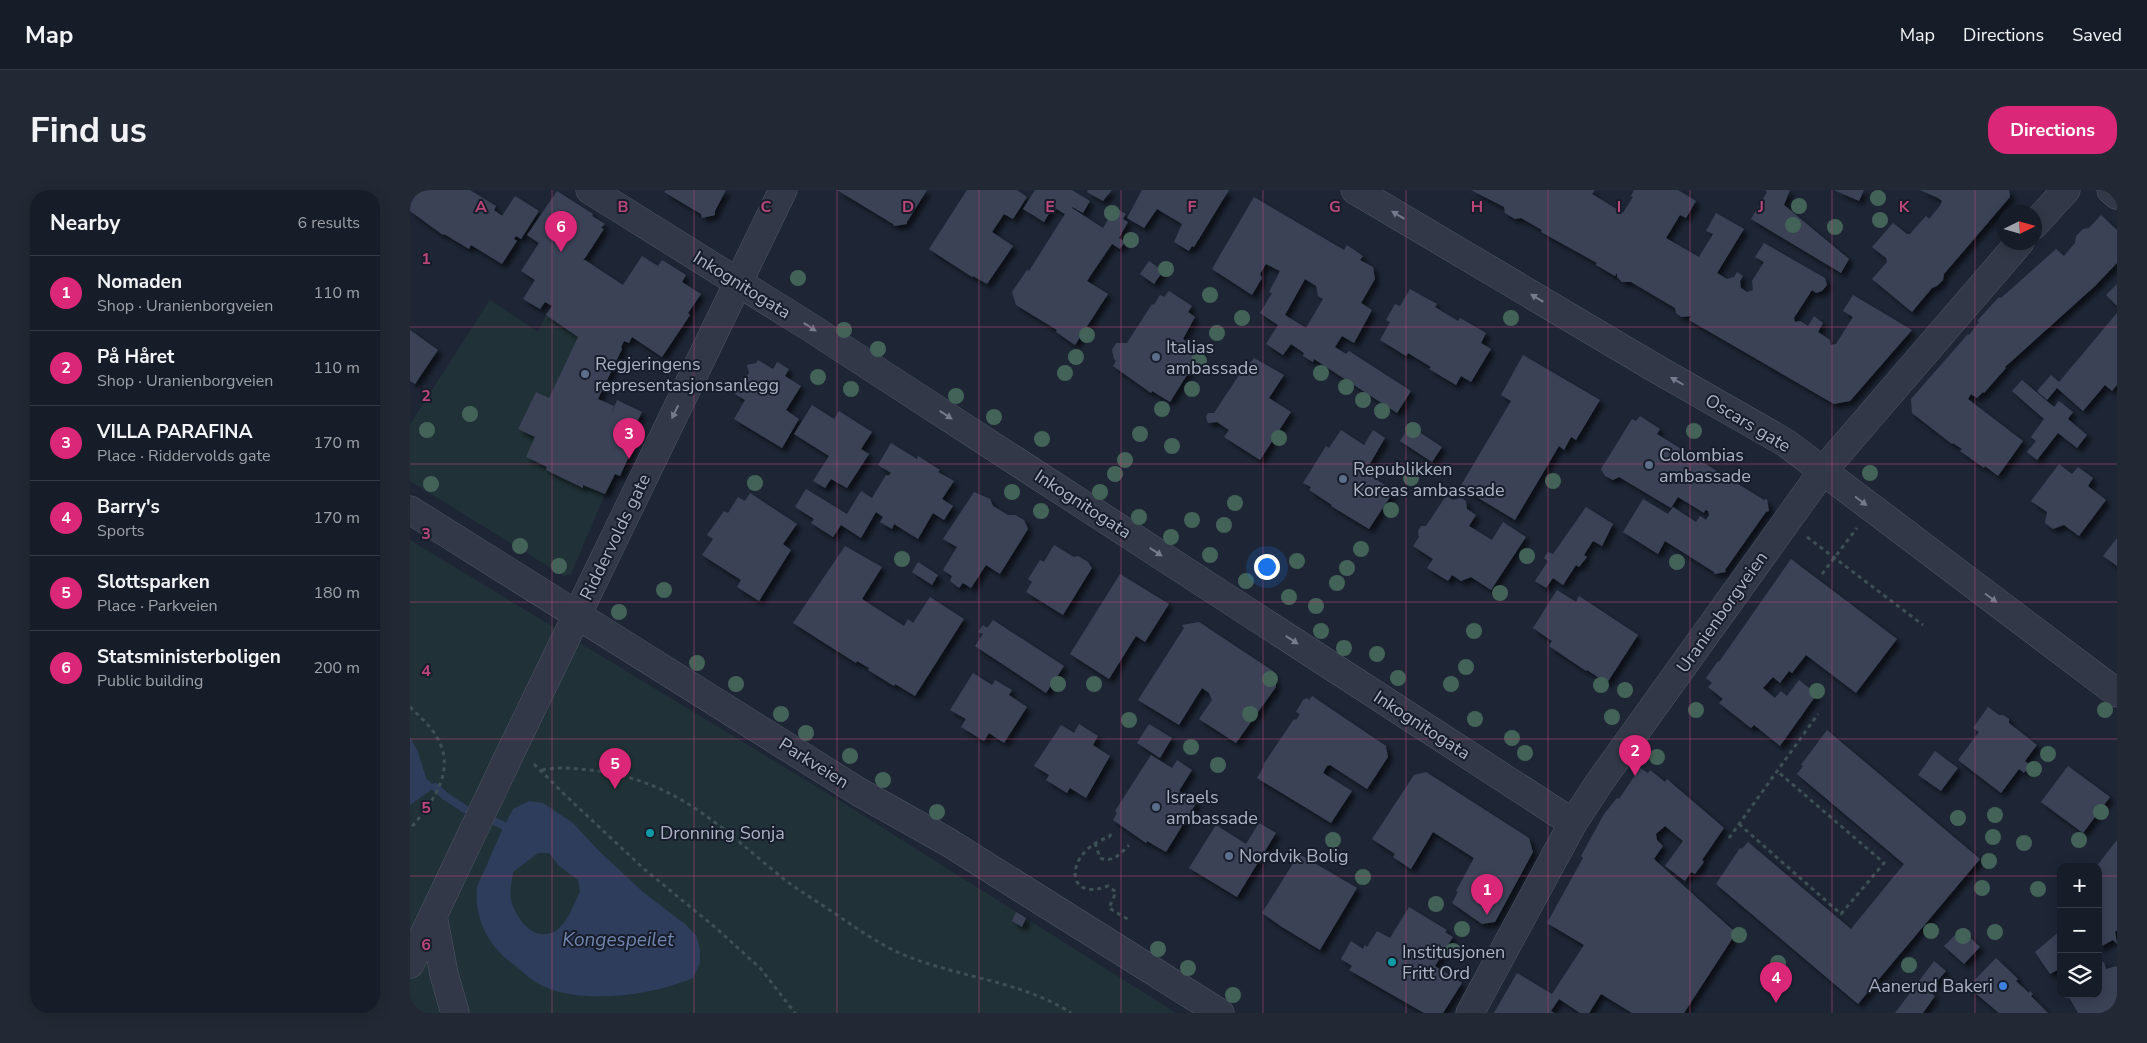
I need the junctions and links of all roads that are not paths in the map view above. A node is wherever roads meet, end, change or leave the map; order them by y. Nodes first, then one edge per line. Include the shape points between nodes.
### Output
1 (590, 190) edge
2 (783, 190) edge
3 (1355, 190) edge
4 (2066, 190) edge
5 (2111, 190) edge
6 (2117, 196) edge
7 (2042, 216) edge
8 (2013, 250) edge
9 (739, 283) junction
10 (1822, 472) junction
11 (410, 510) edge
12 (577, 614) junction
13 (2117, 693) edge
14 (1573, 823) junction
15 (433, 916) junction
16 (410, 964) edge
17 (455, 1013) edge
18 (1220, 1013) edge
19 (1470, 1013) edge

1 - 9 street, Inkognitogata
2 - 9 street, Riddervolds gate
10 -> 3 street, Oscars gate via 1786,443
4 - 7 street
5 - 6 street
8 - 10 street, Uranienborgveien
9 -> 12 street, Riddervolds gate
9 -> 14 street, Inkognitogata
10 -> 13 street, Oscars gate
10 - 14 street, Uranienborgveien
11 - 12 street, Parkveien
12 - 15 street, Riddervolds gate
12 - 18 street, Parkveien via 859,792 948,842
14 - 19 street, Uranienborgveien
15 - 16 street, Riddervolds gate
15 - 17 street

